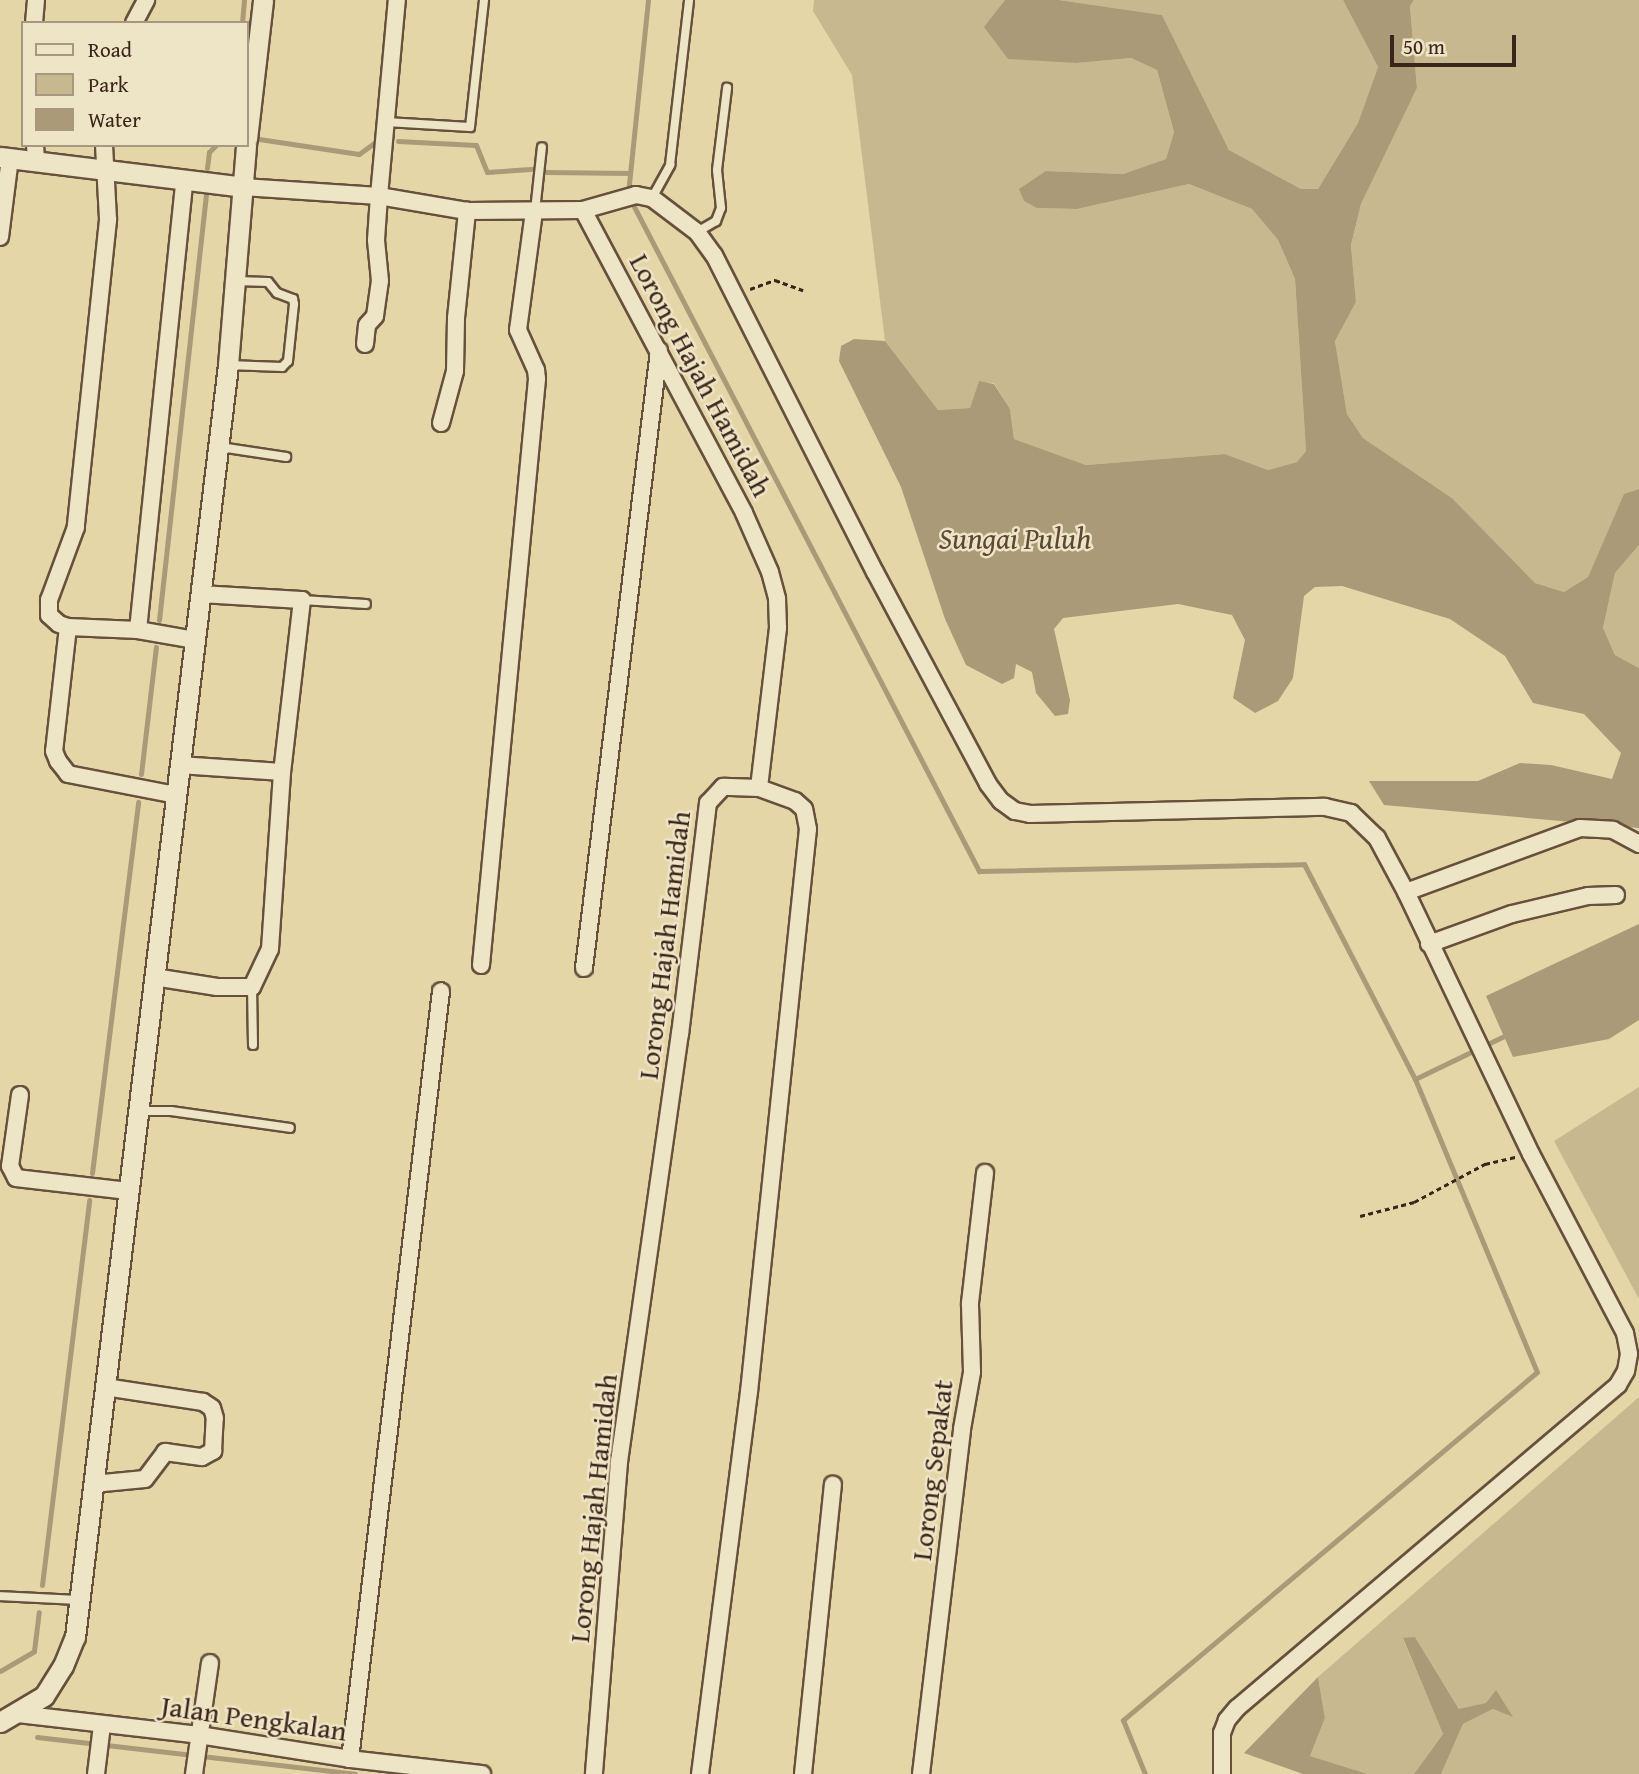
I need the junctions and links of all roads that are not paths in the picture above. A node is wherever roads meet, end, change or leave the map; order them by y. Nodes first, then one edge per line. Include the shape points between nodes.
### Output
1 (36, 0) edge
2 (146, 0) edge
3 (263, 0) edge
4 (397, 0) edge
5 (484, 0) edge
6 (689, 0) edge
7 (33, 21) edge
8 (135, 21) edge
9 (727, 88) dead end
10 (386, 122) junction
11 (248, 130) edge
12 (104, 147) edge
13 (246, 147) edge
14 (542, 148) dead end
15 (36, 153) edge
16 (5, 158) edge
17 (104, 169) junction
18 (185, 179) junction
19 (243, 187) junction
20 (379, 196) junction
21 (644, 196) junction
22 (583, 210) junction
23 (467, 211) junction
24 (534, 212) junction
25 (697, 232) junction
26 (0, 237) edge
27 (236, 281) junction
28 (365, 344) dead end
29 (659, 351) junction
30 (228, 365) junction
31 (441, 423) dead end
32 (217, 447) junction
33 (286, 457) dead end
34 (200, 594) junction
35 (302, 600) junction
36 (366, 604) dead end
37 (68, 626) junction
38 (138, 630) junction
39 (194, 640) junction
40 (179, 765) junction
41 (282, 772) junction
42 (758, 788) junction
43 (176, 795) junction
44 (1639, 844) edge
45 (1406, 892) junction
46 (1616, 895) dead end
47 (1429, 944) junction
48 (481, 965) dead end
49 (584, 968) dead end
50 (154, 977) junction
51 (252, 987) junction
52 (441, 991) dead end
53 (253, 1045) dead end
54 (20, 1095) dead end
55 (138, 1111) junction
56 (290, 1128) dead end
57 (985, 1173) dead end
58 (128, 1191) junction
59 (105, 1387) junction
60 (93, 1484) junction
61 (834, 1485) dead end
62 (0, 1596) edge
63 (79, 1600) junction
64 (210, 1663) dead end
65 (9, 1718) edge
66 (100, 1739) junction
67 (198, 1739) junction
68 (350, 1759) junction
69 (195, 1770) edge
70 (96, 1774) edge
71 (482, 1774) edge
72 (594, 1774) edge
73 (700, 1774) edge
74 (803, 1774) edge
75 (921, 1774) edge
76 (1222, 1774) edge

1 - 7 street
2 - 8 street
3 - 11 street
4 - 10 street
5 - 10 lane via 470,127
6 - 21 lane via 670,165
9 - 25 lane via 717,170 721,208 716,221
10 - 20 street
12 - 17 street
13 - 19 street
14 - 24 lane
15 - 16 street
15 - 17 street
16 - 26 street
17 - 18 street
17 - 37 street via 108,220 76,527 49,600 53,621
18 - 19 street
18 - 38 street
19 - 20 street
19 - 27 street
20 - 23 street
20 - 28 street via 376,240 380,281
21 - 22 street
21 - 25 street
22 - 24 street
22 - 29 street, Lorong Hajah Hamidah
23 - 24 street
23 - 31 street via 455,372
24 - 48 street via 518,330 537,379
25 - 45 street via 736,294 875,572 1001,801 1030,814 1325,807 1351,813 1377,838
27 - 30 street
27 - 30 lane via 268,282 294,304 288,360 282,367
29 - 42 street, Lorong Hajah Hamidah via 744,513 777,599 778,628
29 - 49 street
30 - 32 street
32 - 33 lane
32 - 34 street
34 - 35 street
34 - 39 street
35 - 36 lane
35 - 41 street
37 - 38 street
37 - 43 street via 54,751 58,761 68,774
38 - 39 street
39 - 40 street
40 - 41 street
40 - 43 street
41 - 51 street via 270,949
42 - 72 street, Lorong Hajah Hamidah via 723,787 708,803 620,1462
42 - 73 street via 804,808 808,829 751,1378
43 - 50 street
44 - 45 street via 1614,830 1580,828
45 - 47 street
46 - 47 street via 1512,914
47 - 76 street via 1625,1333 1626,1371 1619,1385 1237,1708 1222,1733
50 - 51 street via 217,988
50 - 55 street
51 - 53 lane
52 - 68 street
54 - 58 street via 10,1166 16,1178
55 - 56 lane via 172,1111
55 - 58 street
57 - 75 street, Lorong Sepakat via 970,1303 972,1372
58 - 59 street
59 - 60 street
59 - 60 street via 204,1402 215,1418 213,1451 202,1457 164,1452 145,1479
60 - 63 street
61 - 74 street
62 - 63 lane
63 - 65 street via 75,1637 63,1666 44,1696
64 - 67 street
65 - 66 street, Jalan Pengkalan
66 - 67 street, Jalan Pengkalan
66 - 70 street
67 - 68 street, Jalan Pengkalan
67 - 69 street
68 - 71 street, Jalan Pengkalan

